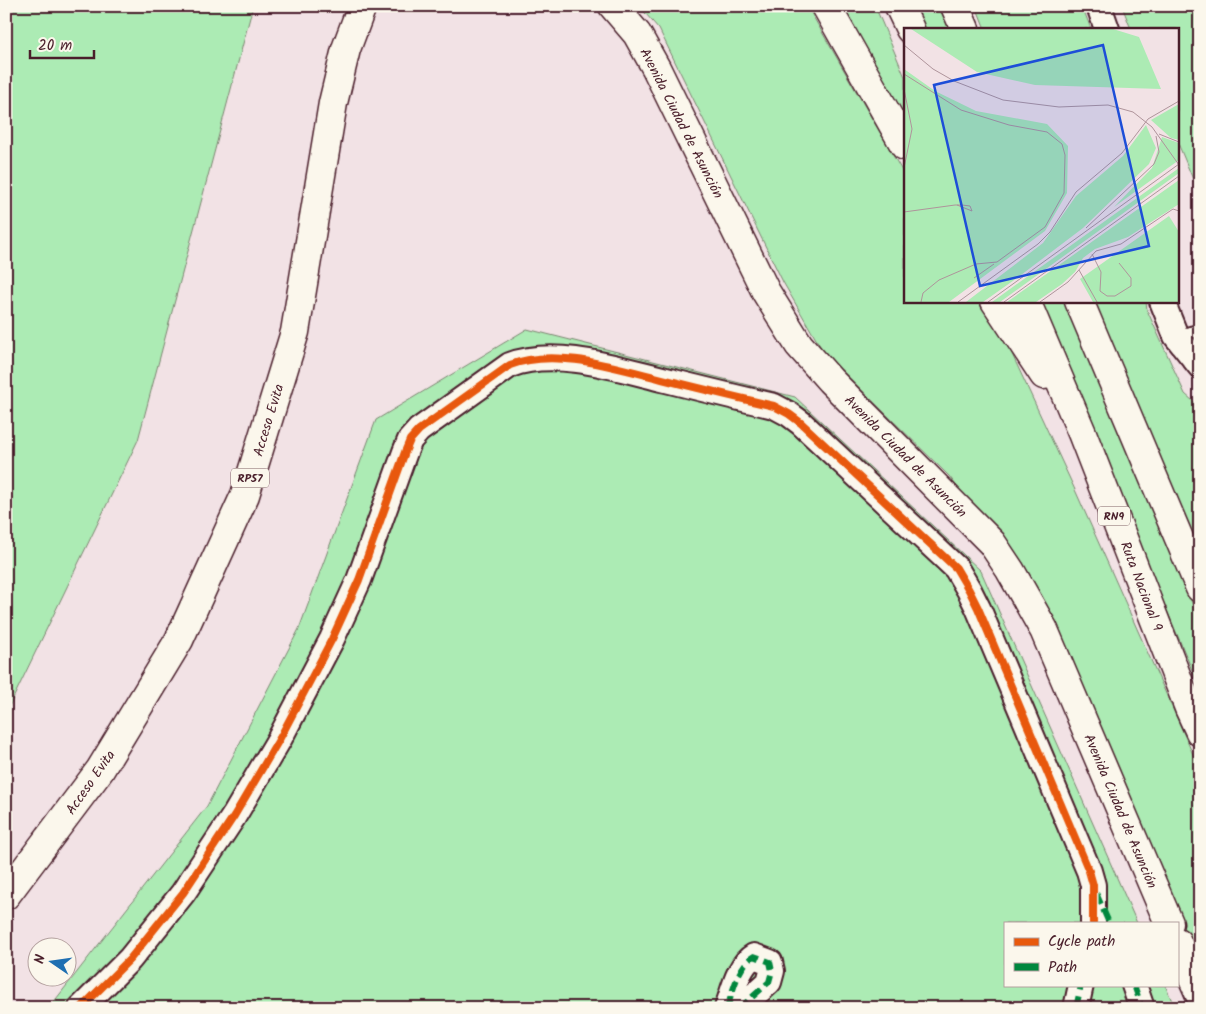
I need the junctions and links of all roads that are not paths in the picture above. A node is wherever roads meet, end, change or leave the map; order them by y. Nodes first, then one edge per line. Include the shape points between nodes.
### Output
1 (362, 6) edge
2 (613, 6) edge
3 (826, 6) edge
4 (899, 6) edge
5 (955, 6) edge
6 (1099, 6) edge
7 (910, 28) edge
8 (965, 28) edge
9 (1107, 28) edge
10 (904, 144) edge
11 (996, 302) edge
12 (1026, 302) edge
13 (1079, 302) edge
14 (1162, 302) edge
15 (1200, 330) edge
16 (1176, 336) junction
17 (1200, 366) edge
18 (1082, 433) junction
19 (1200, 588) edge
20 (1200, 732) edge
21 (1093, 885) junction
22 (6, 895) edge
23 (1093, 922) edge
24 (1109, 922) edge
25 (1169, 922) edge
26 (1178, 944) edge
27 (1134, 986) edge
28 (1200, 995) edge
29 (81, 1008) edge
30 (727, 1008) edge
31 (740, 1008) edge
32 (1142, 1008) edge

1 - 22 main road, Acceso Evita / RP57 via 346,49 333,103 295,332 245,496 179,640 100,770
2 - 25 main road, Avenida Ciudad de Asunción via 636,34 656,68 766,292 799,345 992,543 1010,570 1044,630
3 - 10 main road
4 - 7 main road
5 - 8 main road
6 - 9 street
11 - 18 main road
12 - 18 main road, Ruta Nacional 9 / RN9
13 - 19 main road
14 - 16 street
15 - 16 lane
16 - 17 street
18 - 20 main road, Ruta Nacional 9 / RN9
21 - 23 street
21 - 24 street
21 - 29 street via 978,608 956,568 800,422 774,406 603,365 535,358 510,365 419,430 410,440 359,580 332,640 280,738 183,893 130,959
26 - 28 main road
27 - 32 street
30 - 31 street via 740,971 748,959 754,956 770,962 769,982

